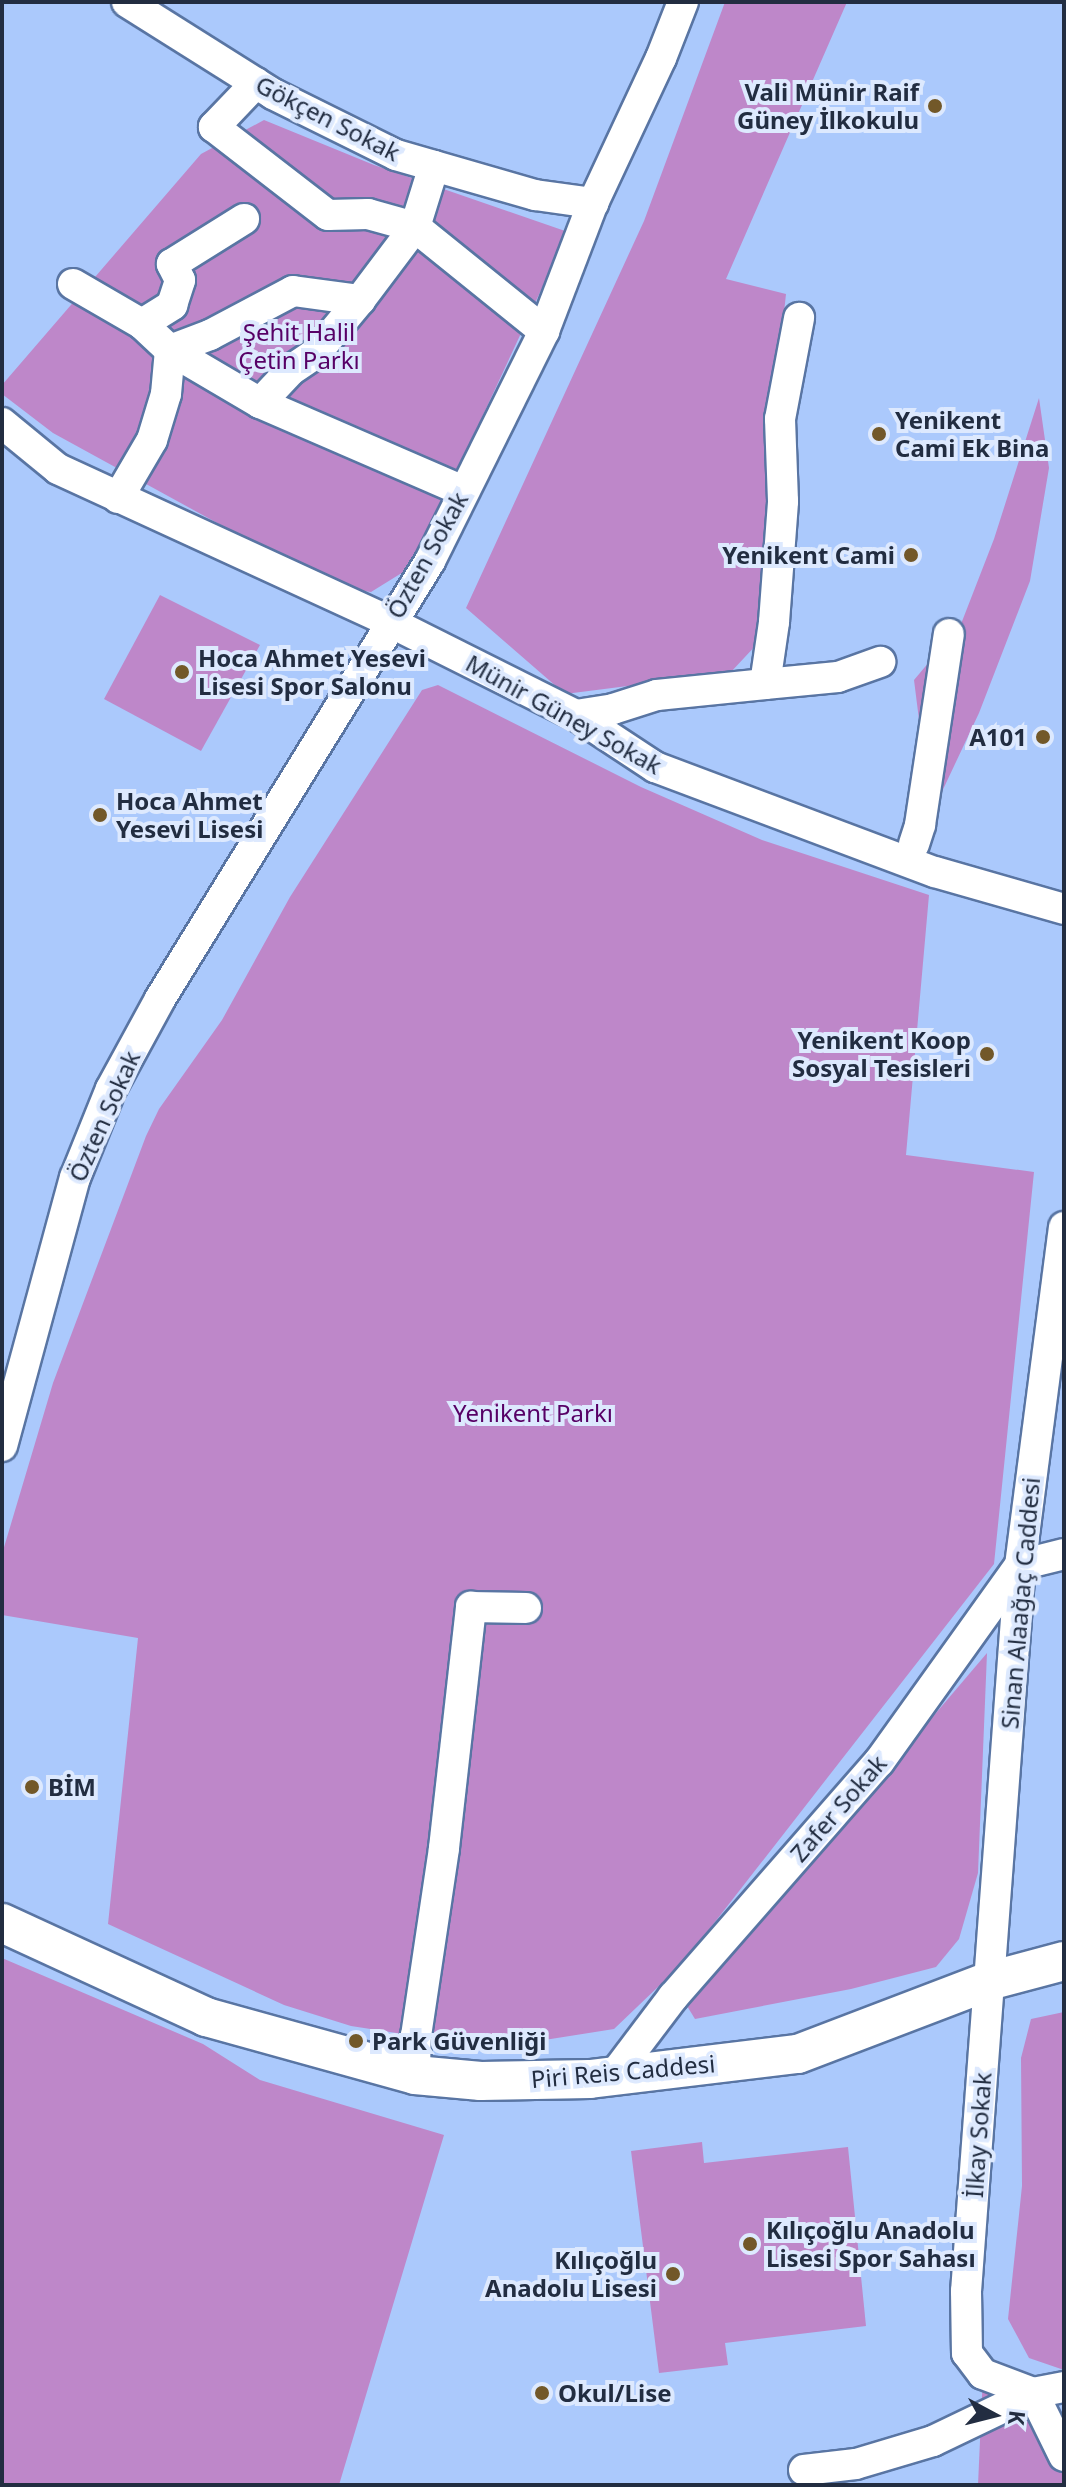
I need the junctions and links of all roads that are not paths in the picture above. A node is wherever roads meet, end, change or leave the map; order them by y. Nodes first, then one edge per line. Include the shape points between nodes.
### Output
1 (127, 2) edge
2 (683, 2) edge
3 (256, 83) junction
4 (434, 166) junction
5 (593, 203) junction
6 (244, 219) dead end
7 (415, 227) junction
8 (73, 284) dead end
9 (360, 300) junction
10 (799, 318) dead end
11 (142, 324) junction
12 (544, 331) junction
13 (170, 350) junction
14 (260, 403) junction
15 (2, 423) edge
16 (463, 491) junction
17 (118, 498) junction
18 (390, 622) junction
19 (949, 634) dead end
20 (880, 662) dead end
21 (765, 684) junction
22 (576, 715) junction
23 (914, 844) dead end
24 (1064, 909) edge
25 (1064, 1227) edge
26 (2, 1446) edge
27 (1064, 1554) edge
28 (1020, 1565) junction
29 (526, 1608) dead end
30 (2, 1923) edge
31 (1064, 1961) edge
32 (989, 1981) junction
33 (415, 2075) junction
34 (614, 2075) junction
35 (1064, 2387) edge
36 (1033, 2393) junction
37 (1064, 2456) edge
38 (804, 2470) dead end

1 - 3 street, Gökçen Sokak
2 - 5 street, Özten Sokak
3 - 4 street, Gökçen Sokak via 396,155
3 - 7 street via 214,127 328,215 368,214
4 - 5 street, Gökçen Sokak via 535,195
4 - 7 street
5 - 12 street, Özten Sokak
6 - 11 street via 172,264 180,280 172,305
7 - 9 street
7 - 12 street
8 - 11 street
9 - 13 street via 293,291
9 - 14 street via 316,353
10 - 21 street via 780,419 783,501
11 - 13 street
12 - 16 street, Özten Sokak
13 - 14 street
13 - 17 street via 166,394 152,440
14 - 16 street
15 - 17 street, Münir Güney Sokak via 58,469
16 - 18 street, Özten Sokak via 430,561
17 - 18 street, Münir Güney Sokak
18 - 22 street, Münir Güney Sokak
18 - 26 street, Özten Sokak via 160,999 111,1089 75,1178
19 - 23 street
20 - 21 street via 838,677
21 - 22 street via 657,695
22 - 24 street, Münir Güney Sokak via 655,767 935,872
25 - 28 street, Sinan Alaağaç Caddesi
27 - 28 street
28 - 32 street, Sinan Alaağaç Caddesi
28 - 34 street, Zafer Sokak via 879,1762 673,1997
29 - 33 street via 471,1607
30 - 33 main road, Piri Reis Caddesi via 206,2017
31 - 32 main road, Piri Reis Caddesi
32 - 34 main road, Piri Reis Caddesi via 798,2054
32 - 36 street, İlkay Sokak via 966,2291 967,2353 983,2374
33 - 34 main road, Piri Reis Caddesi via 481,2081
35 - 36 street
36 - 37 street
36 - 38 street via 933,2441 856,2464

